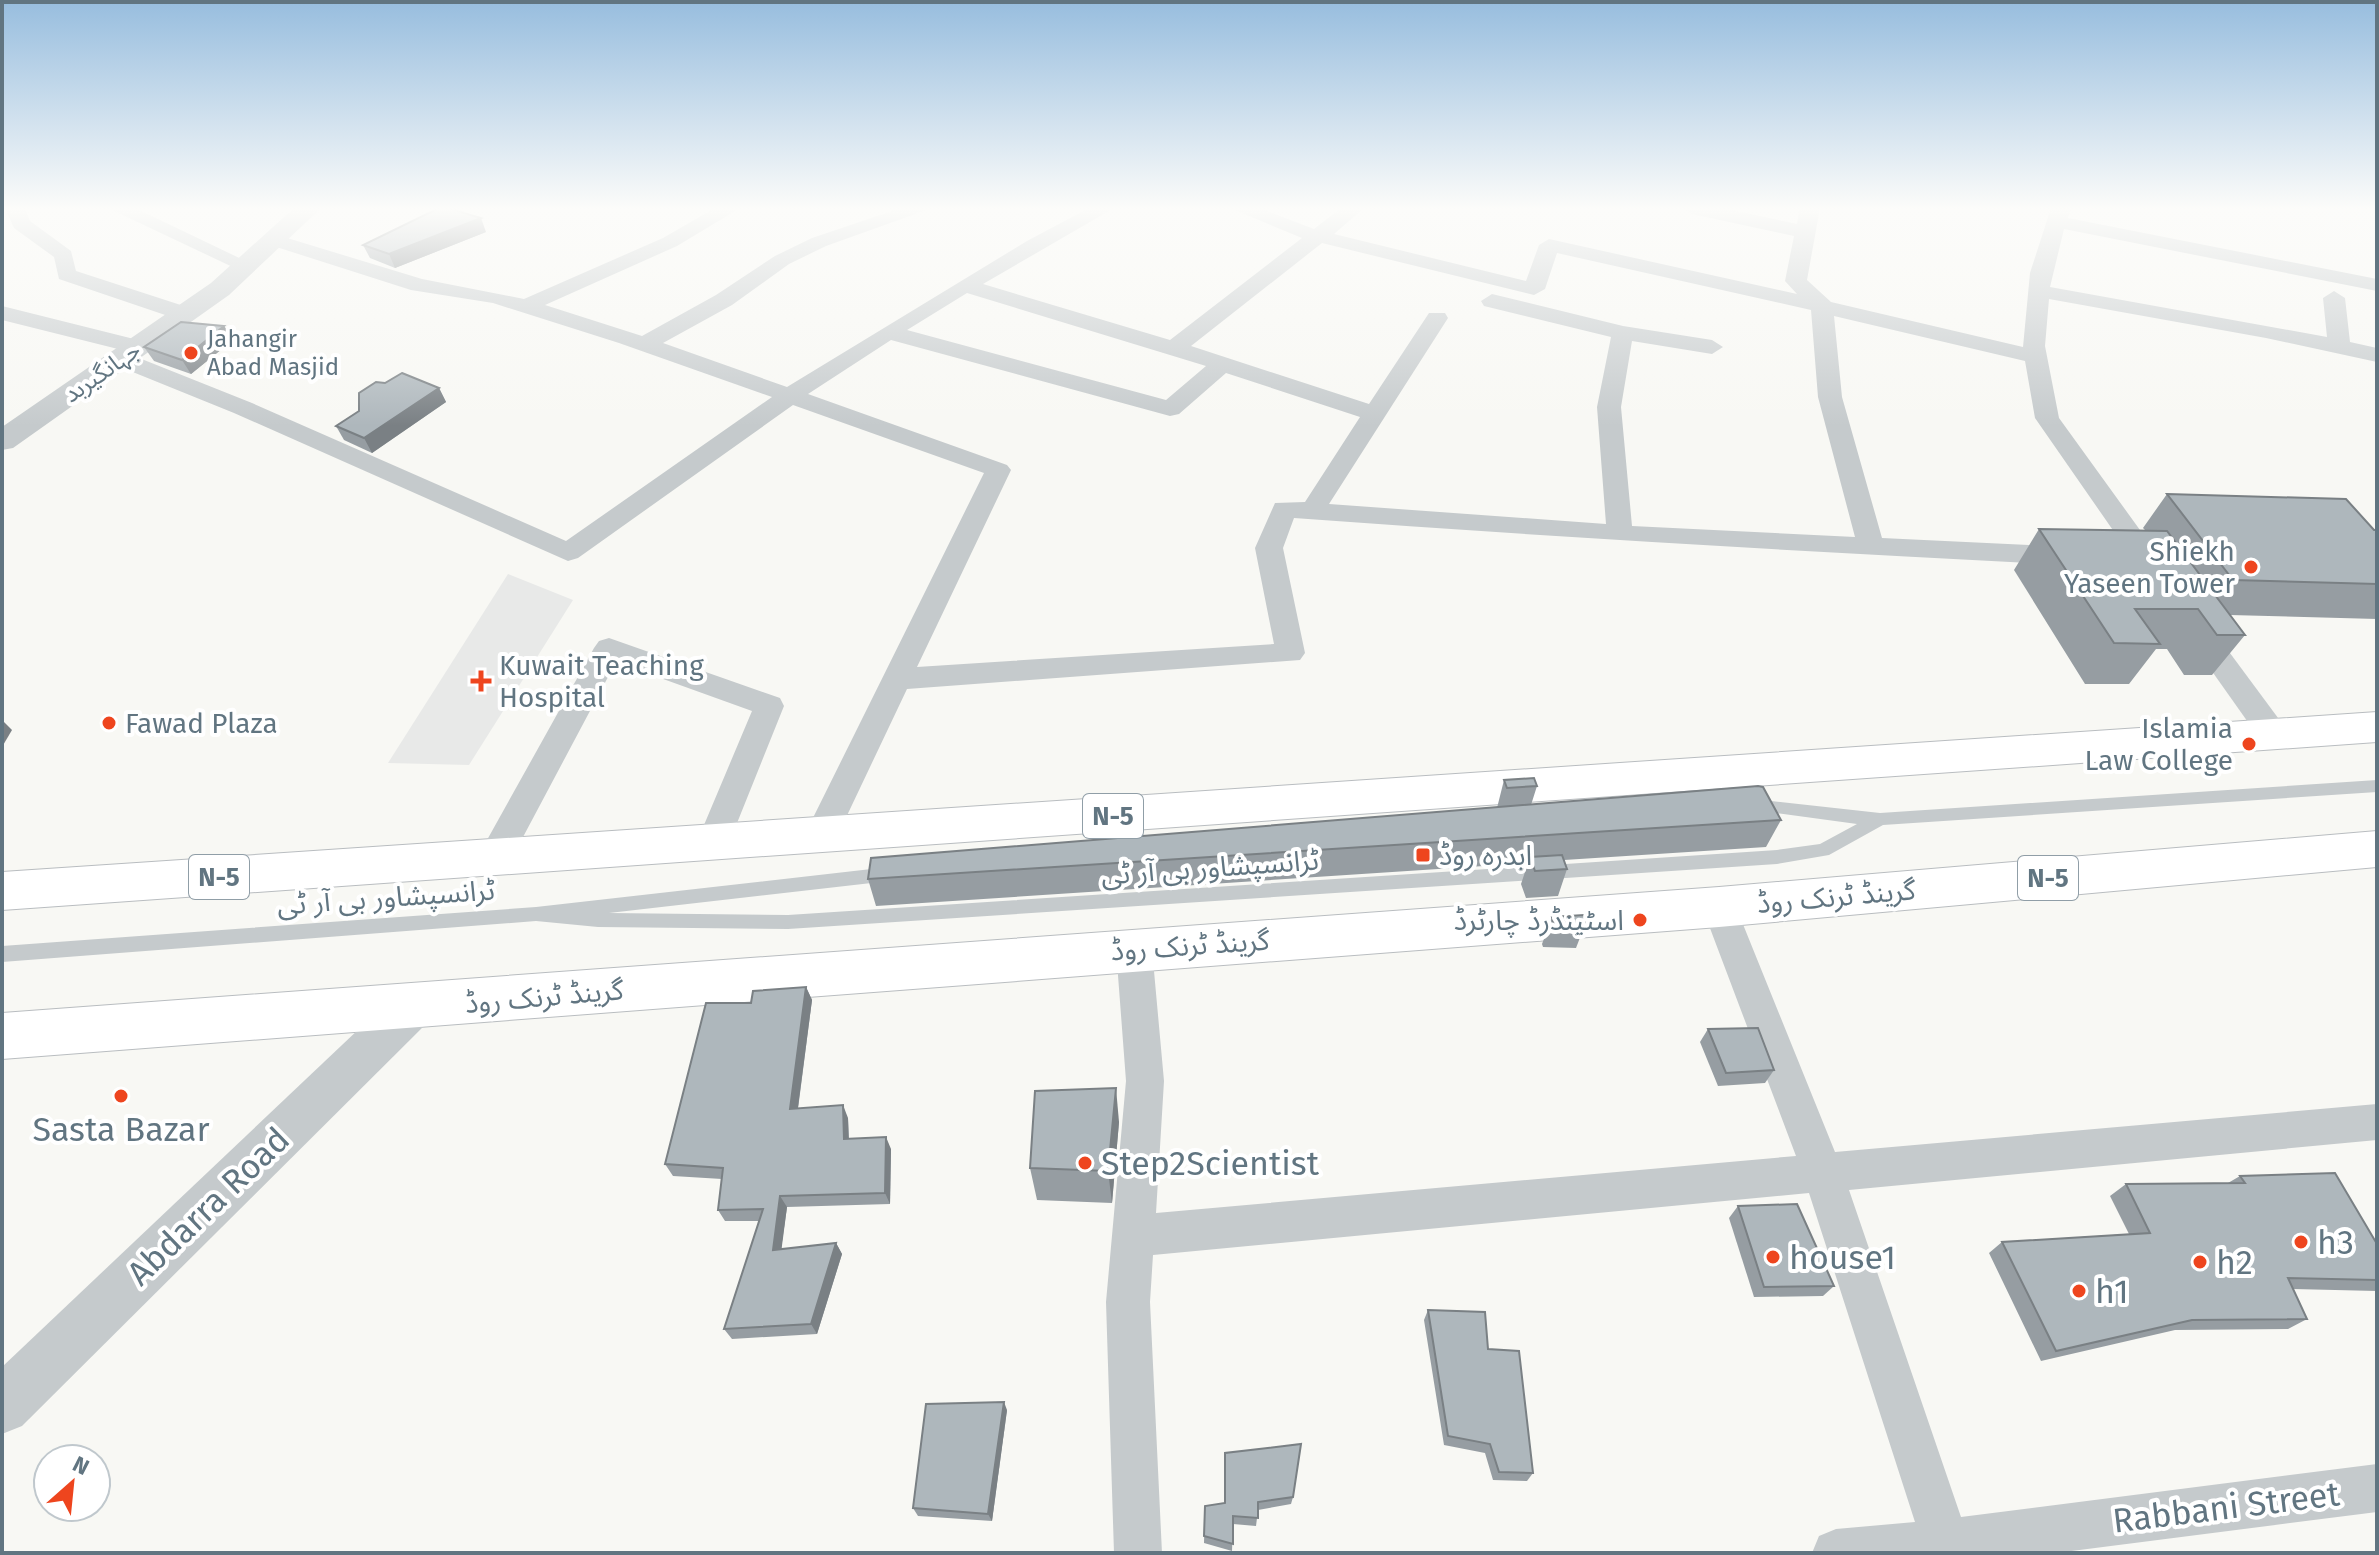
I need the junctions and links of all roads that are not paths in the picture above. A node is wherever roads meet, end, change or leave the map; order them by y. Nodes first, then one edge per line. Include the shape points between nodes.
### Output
1 (83, 281) edge
2 (227, 281) edge
3 (405, 281) edge
4 (583, 281) edge
5 (752, 281) edge
6 (975, 281) edge
7 (1259, 281) edge
8 (1499, 281) edge
9 (1537, 281) edge
10 (1711, 281) edge
11 (1796, 281) edge
12 (2042, 281) edge
13 (2357, 281) edge
14 (2377, 285) edge
15 (966, 286) junction
16 (2039, 291) junction
17 (2334, 298) dead end
18 (1491, 301) dead end
19 (1822, 305) junction
20 (525, 306) junction
21 (2, 313) edge
22 (185, 314) junction
23 (1437, 318) dead end
24 (891, 333) junction
25 (1623, 333) junction
26 (644, 344) junction
27 (2339, 346) junction
28 (1712, 347) dead end
29 (1174, 348) junction
30 (129, 353) junction
31 (2377, 355) edge
32 (2036, 357) junction
33 (1222, 364) junction
34 (792, 395) junction
35 (1377, 415) junction
36 (2, 441) edge
37 (1312, 511) junction
38 (1620, 534) junction
39 (1871, 548) junction
40 (2147, 560) junction
41 (2165, 584) edge
42 (2183, 609) edge
43 (898, 679) junction
44 (2377, 727) edge
45 (2273, 734) junction
46 (2377, 786) edge
47 (1729, 807) edge
48 (1880, 819) junction
49 (821, 836) junction
50 (713, 844) junction
51 (2374, 856) edge
52 (494, 859) junction
53 (911, 872) edge
54 (2, 891) edge
55 (1719, 907) junction
56 (536, 914) junction
57 (1134, 949) junction
58 (2, 954) edge
59 (414, 1006) junction
60 (2, 1036) edge
61 (2377, 1122) edge
62 (1823, 1173) junction
63 (1133, 1236) junction
64 (2, 1406) edge
65 (2377, 1488) edge
66 (1948, 1548) edge
67 (1138, 1553) edge
68 (1836, 1553) edge

1 - 22 street
2 - 22 street, جہانگیربد
3 - 20 street
4 - 20 street
5 - 26 street
6 - 15 street
7 - 29 street
8 - 9 street via 1534,289
10 - 19 street
11 - 19 street
12 - 16 street
13 - 14 street
15 - 24 street
15 - 29 street
16 - 27 street
16 - 32 street
17 - 27 street
18 - 25 street
19 - 32 street
19 - 39 street via 1830,397
20 - 26 street
21 - 30 street
22 - 30 street, جہانگیربد
23 - 35 street
24 - 33 street via 1170,409
24 - 34 street
25 - 28 street
25 - 38 street via 1609,388
26 - 34 street
27 - 31 street
29 - 33 street
30 - 34 street via 568,552
30 - 36 street, جہانگیربد
32 - 40 street via 2047,418
33 - 35 street
34 - 43 street via 998,470
35 - 37 street
37 - 38 street
37 - 43 street via 1284,509 1269,548 1290,653
38 - 39 street
39 - 40 street
40 - 41 street
42 - 45 street
43 - 49 street
44 - 45 highway, N-5
45 - 49 highway, N-5
46 - 48 lane, ٹرانسپشاور بی آر ٹی
47 - 48 lane, ٹرانسپشاور بی آر ٹی via 1775,804
48 - 56 lane, ٹرانسپشاور بی آر ٹی via 1823,850 1777,857 788,922 598,920
49 - 50 highway, N-5
50 - 52 highway, N-5
50 - 52 street via 769,706 609,648
51 - 55 highway, گرینڈ ٹرنک روڈ / N-5
52 - 54 highway, N-5
53 - 56 lane, ٹرانسپشاور بی آر ٹی
55 - 57 highway, گرینڈ ٹرنک روڈ / N-5
55 - 62 street
56 - 58 lane, ٹرانسپشاور بی آر ٹی
57 - 59 highway, گرینڈ ٹرنک روڈ / N-5
57 - 63 street via 1145,1081
59 - 60 highway, گرینڈ ٹرنک روڈ / N-5
59 - 64 street, Abdarra Road
61 - 62 street
62 - 63 street
62 - 66 street
63 - 67 street via 1128,1302
65 - 66 street, Rabbani Street
66 - 68 street, Rabbani Street

